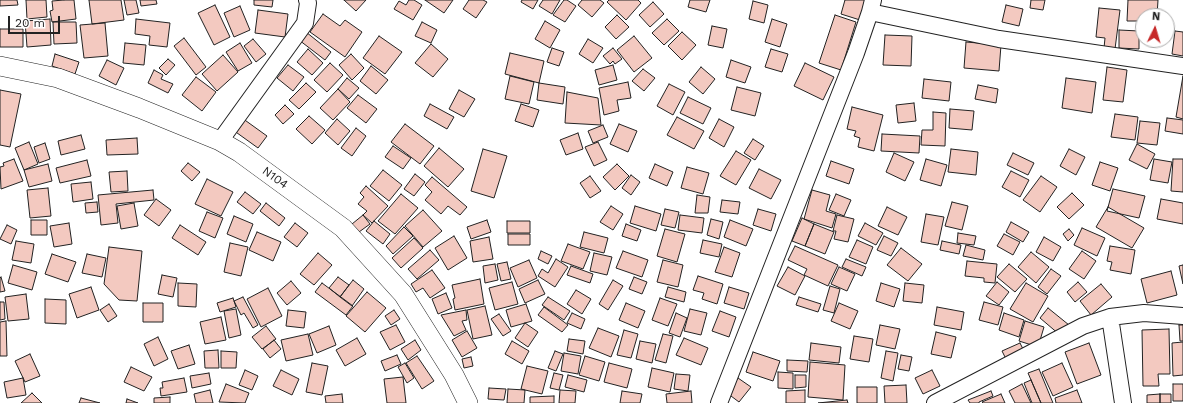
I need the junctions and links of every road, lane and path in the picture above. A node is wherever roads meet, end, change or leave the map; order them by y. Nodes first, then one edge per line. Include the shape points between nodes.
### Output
1 (307, 0) edge
2 (872, 6) edge
3 (0, 66) edge
4 (1183, 66) edge
5 (220, 140) junction
6 (1183, 316) edge
7 (1110, 317) junction
8 (468, 403) edge
9 (719, 403) edge
10 (934, 403) edge
11 (1123, 403) edge

1 - 5 street via 305,23
2 - 4 street via 1000,39
2 - 9 street
3 - 5 street, N104 / N104 via 58,78
5 - 8 street, N104 / N104 via 343,228 403,294 454,374
6 - 7 street via 1144,313
7 - 10 street via 1083,326
7 - 11 street

